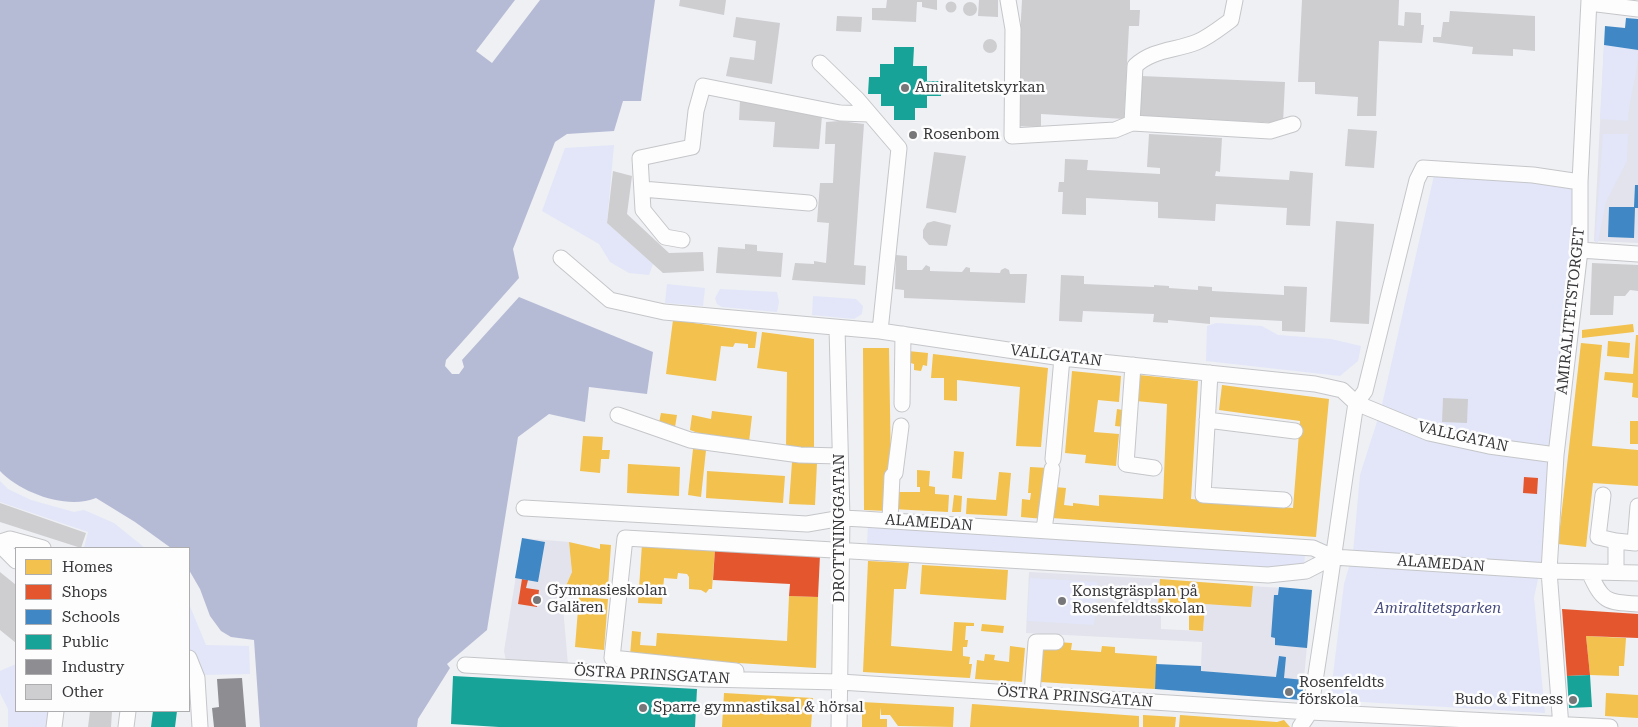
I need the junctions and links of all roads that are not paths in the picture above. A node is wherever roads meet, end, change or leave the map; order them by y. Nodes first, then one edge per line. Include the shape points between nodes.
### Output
1 (1008, 0) edge
2 (1235, 0) edge
3 (1589, 2) edge
4 (1638, 9) edge
5 (820, 63) dead end
6 (870, 114) junction
7 (1132, 123) junction
8 (1293, 124) dead end
9 (1580, 182) junction
10 (642, 189) junction
11 (809, 203) dead end
12 (682, 240) dead end
13 (1580, 250) junction
14 (1638, 254) edge
15 (561, 258) dead end
16 (837, 328) junction
17 (880, 331) junction
18 (904, 334) junction
19 (1062, 358) junction
20 (1133, 365) junction
21 (1210, 373) junction
22 (1356, 403) junction
23 (902, 404) dead end
24 (618, 415) dead end
25 (1207, 420) junction
26 (901, 426) dead end
27 (1295, 431) dead end
28 (1556, 455) junction
29 (840, 456) junction
30 (1154, 468) dead end
31 (1603, 494) dead end
32 (1284, 500) dead end
33 (1638, 506) edge
34 (524, 508) dead end
35 (842, 518) junction
36 (890, 520) junction
37 (1044, 530) junction
38 (1616, 540) junction
39 (0, 543) edge
40 (39, 547) edge
41 (841, 551) junction
42 (1333, 557) junction
43 (15, 560) edge
44 (1549, 571) junction
45 (1589, 572) junction
46 (1616, 572) junction
47 (1638, 573) edge
48 (1638, 604) edge
49 (1056, 642) dead end
50 (612, 658) joint
51 (190, 661) edge
52 (465, 665) dead end
53 (840, 682) junction
54 (1032, 694) junction
55 (56, 712) edge
56 (128, 712) edge
57 (1310, 712) junction
58 (1425, 721) edge
59 (1460, 722) edge
60 (1560, 725) edge
61 (54, 727) edge
62 (126, 727) edge
63 (200, 727) edge
64 (839, 727) edge
65 (1300, 727) edge
66 (1610, 727) edge

1 - 7 street via 1013,28 1012,136 1115,130
2 - 7 street via 1231,20 1220,28 1197,42 1144,57 1135,66
3 - 4 street
3 - 9 street, AMIRALITETSTORGET
5 - 6 street
6 - 10 street via 840,113 703,86 692,147 640,158
6 - 17 street via 899,148
7 - 8 street via 1270,131
9 - 13 street, AMIRALITETSTORGET
9 - 22 street via 1533,175 1423,168 1417,180 1365,391
10 - 11 street
10 - 12 street via 643,210 665,237
13 - 14 street
13 - 28 street, AMIRALITETSTORGET
15 - 16 street, VALLGATAN via 610,300 664,312
16 - 17 street, VALLGATAN
16 - 29 street, DROTTNINGGATAN
17 - 18 street, VALLGATAN
18 - 19 street, VALLGATAN
18 - 23 street
19 - 20 street, VALLGATAN
19 - 37 street
20 - 21 street, VALLGATAN
20 - 30 street via 1126,464
21 - 22 street, VALLGATAN via 1316,384 1342,390
21 - 25 street
22 - 28 street, VALLGATAN via 1429,433 1489,446
22 - 42 street
24 - 29 street via 690,440 790,454
25 - 27 street
25 - 32 street via 1203,495
26 - 36 street via 892,476
28 - 44 street, AMIRALITETSTORGET
29 - 35 street, DROTTNINGGATAN
31 - 38 street via 1598,537
33 - 38 street via 1635,543
34 - 35 street, ALAMEDAN via 807,524
35 - 36 street, ALAMEDAN
35 - 41 street, DROTTNINGGATAN
36 - 37 street, ALAMEDAN
37 - 42 street, ALAMEDAN via 1313,548
38 - 46 street
39 - 40 street via 10,539
39 - 43 street
41 - 42 street, ALAMEDAN via 1268,574 1306,571
41 - 50 street, ALAMEDAN via 625,538
41 - 53 street, DROTTNINGGATAN
42 - 44 street, ALAMEDAN
42 - 57 street via 1332,581
44 - 45 street, ALAMEDAN
44 - 60 street, AMIRALITETSTORGET
45 - 46 street, ALAMEDAN
45 - 48 street via 1599,593 1611,602
46 - 47 street, ALAMEDAN
49 - 54 street via 1036,642
50 - 53 street, ÖSTRA PRINSGATAN
51 - 63 street via 196,678
52 - 53 street, ÖSTRA PRINSGATAN via 704,679
53 - 54 street, ÖSTRA PRINSGATAN
53 - 64 street, DROTTNINGGATAN
54 - 57 street, ÖSTRA PRINSGATAN
55 - 61 street
56 - 62 street
57 - 58 street
57 - 65 street
58 - 59 street
59 - 60 street
60 - 66 street

